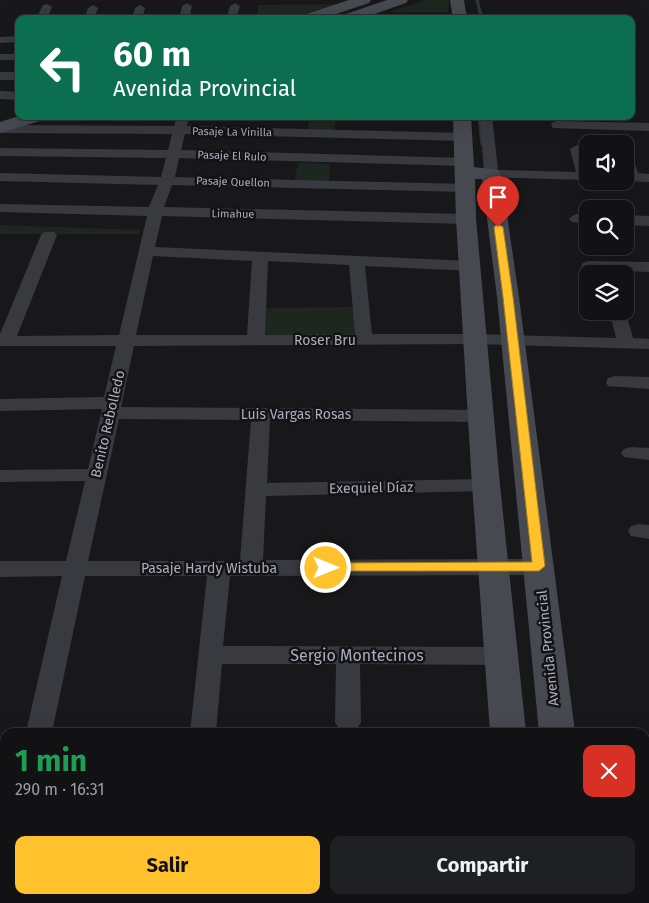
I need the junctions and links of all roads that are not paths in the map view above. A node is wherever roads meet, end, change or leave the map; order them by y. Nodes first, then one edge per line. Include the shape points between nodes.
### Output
1 (364, 0) edge
2 (401, 0) edge
3 (457, 0) edge
4 (47, 6) dead end
5 (187, 6) dead end
6 (235, 6) dead end
7 (93, 8) dead end
8 (140, 8) dead end
9 (43, 15) edge
10 (90, 15) edge
11 (138, 15) edge
12 (185, 15) edge
13 (232, 15) edge
14 (317, 15) edge
15 (356, 15) edge
16 (459, 15) edge
17 (15, 39) edge
18 (0, 40) edge
19 (0, 57) edge
20 (15, 57) edge
21 (0, 76) edge
22 (15, 76) edge
23 (0, 96) edge
24 (15, 96) edge
25 (15, 109) edge
26 (0, 114) edge
27 (25, 120) edge
28 (462, 120) edge
29 (485, 120) edge
30 (181, 123) edge
31 (558, 125) dead end
32 (649, 127) edge
33 (0, 128) edge
34 (464, 138) junction
35 (577, 149) dead end
36 (0, 152) edge
37 (174, 154) junction
38 (579, 155) edge
39 (472, 174) junction
40 (579, 176) edge
41 (0, 177) edge
42 (634, 178) edge
43 (649, 178) edge
44 (168, 180) junction
45 (0, 208) edge
46 (155, 212) junction
47 (466, 219) junction
48 (634, 220) edge
49 (649, 221) edge
50 (50, 235) dead end
51 (147, 251) junction
52 (260, 256) junction
53 (358, 261) junction
54 (471, 266) junction
55 (634, 268) edge
56 (649, 268) edge
57 (620, 320) edge
58 (477, 339) junction
59 (256, 340) junction
60 (364, 340) junction
61 (513, 340) junction
62 (3, 341) edge
63 (127, 341) junction
64 (626, 343) junction
65 (649, 344) edge
66 (614, 382) dead end
67 (649, 383) edge
68 (0, 405) edge
69 (112, 408) junction
70 (261, 414) junction
71 (482, 416) junction
72 (97, 475) junction
73 (0, 476) edge
74 (486, 485) junction
75 (256, 490) junction
76 (539, 566) junction
77 (493, 567) junction
78 (219, 568) junction
79 (252, 568) junction
80 (0, 569) edge
81 (75, 569) junction
82 (211, 655) junction
83 (348, 655) junction
84 (502, 656) junction
85 (348, 722) dead end
86 (40, 728) edge
87 (203, 728) edge
88 (508, 728) edge
89 (557, 728) edge

1 - 14 street
2 - 15 street
3 - 16 street
4 - 9 street
5 - 12 street
6 - 13 street
7 - 10 street
8 - 11 street
17 - 18 street
19 - 20 street
21 - 22 street
23 - 24 street
25 - 26 street
27 - 33 street
28 - 34 street, Avenida Provincial
29 - 39 street, Avenida Provincial
30 - 33 street, Pasaje La Vinilla
30 - 34 street, Pasaje La Vinilla
30 - 37 street, Benito Rebolledo
31 - 32 street
34 - 39 street, Avenida Provincial
35 - 38 street
36 - 37 street, Pasaje El Rulo
37 - 39 street, Pasaje El Rulo
37 - 44 street, Benito Rebolledo
39 - 40 street
39 - 44 street, Pasaje Quellon
39 - 47 street, Avenida Provincial
39 - 61 street, Avenida Provincial
41 - 44 street, Pasaje Quellon
42 - 43 street
44 - 46 street, Benito Rebolledo
45 - 46 street, Limahue
46 - 47 street, Limahue
46 - 51 street, Benito Rebolledo
47 - 54 street, Avenida Provincial
48 - 49 street
50 - 62 street
51 - 52 street
51 - 63 street, Benito Rebolledo
52 - 53 street
52 - 59 street
53 - 54 street
53 - 60 street
54 - 58 street, Avenida Provincial
55 - 56 street
57 - 64 street
58 - 60 street, Roser Bru
58 - 61 street, Roser Bru
58 - 71 street, Avenida Provincial
59 - 60 street, Roser Bru
59 - 63 street, Roser Bru
61 - 64 street, Roser Bru
61 - 76 street, Avenida Provincial
62 - 63 street, Roser Bru
63 - 69 street, Benito Rebolledo
64 - 65 street, Roser Bru
66 - 67 street
68 - 69 street, Luis Vargas Rosas
69 - 70 street, Luis Vargas Rosas
69 - 72 street, Benito Rebolledo
70 - 71 street, Luis Vargas Rosas
70 - 75 street
71 - 74 street, Avenida Provincial
72 - 73 street
72 - 81 street, Benito Rebolledo
74 - 75 street, Exequiel Díaz
74 - 77 street, Avenida Provincial
75 - 79 street
76 - 77 street, Pasaje Hardy Wistuba
76 - 89 street, Avenida Provincial
77 - 79 street, Pasaje Hardy Wistuba
77 - 84 street, Avenida Provincial
78 - 79 street, Pasaje Hardy Wistuba
78 - 81 street, Pasaje Hardy Wistuba
78 - 82 street
80 - 81 street, Pasaje Hardy Wistuba
81 - 86 street, Benito Rebolledo
82 - 83 street, Sergio Montecinos
82 - 87 street
83 - 84 street, Sergio Montecinos
83 - 85 street
84 - 88 street, Avenida Provincial

